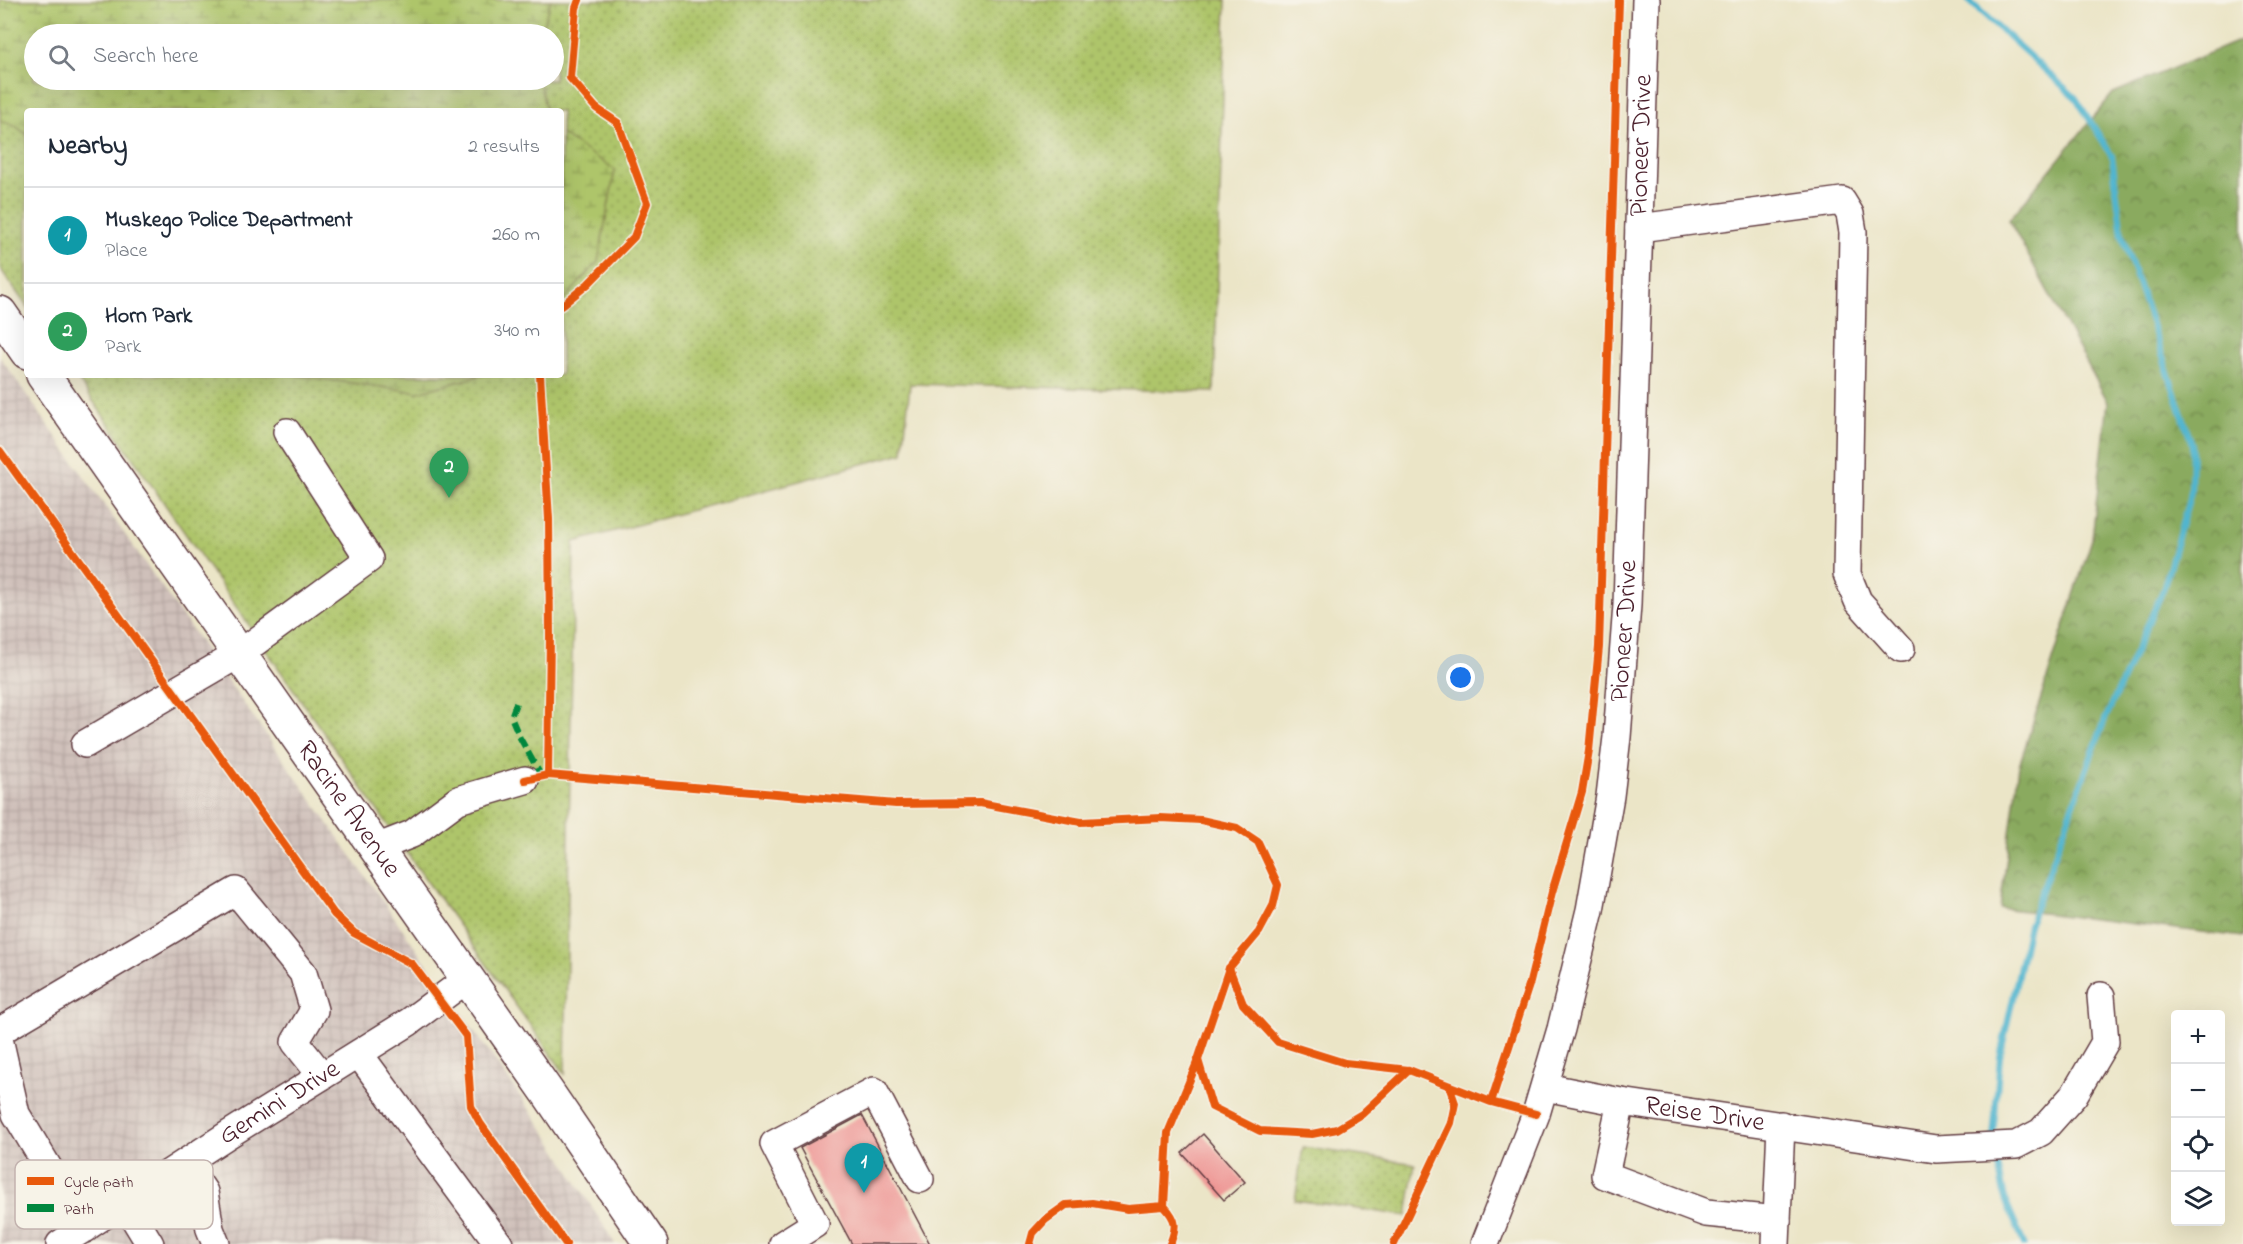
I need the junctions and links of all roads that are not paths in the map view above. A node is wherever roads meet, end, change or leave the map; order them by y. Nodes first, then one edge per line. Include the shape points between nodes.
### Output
1 (1646, 0) edge
2 (1639, 228) junction
3 (0, 313) edge
4 (24, 348) edge
5 (45, 378) edge
6 (287, 432) dead end
7 (1902, 649) dead end
8 (239, 654) junction
9 (85, 744) dead end
10 (525, 780) dead end
11 (376, 848) junction
12 (467, 979) junction
13 (2101, 996) dead end
14 (0, 1031) edge
15 (0, 1043) edge
16 (359, 1054) junction
17 (322, 1076) junction
18 (1545, 1087) junction
19 (1621, 1102) junction
20 (1782, 1125) junction
21 (44, 1160) edge
22 (191, 1160) edge
23 (920, 1179) dead end
24 (83, 1229) edge
25 (141, 1229) edge
26 (210, 1229) edge
27 (1776, 1232) edge
28 (60, 1244) edge
29 (150, 1244) edge
30 (216, 1244) edge
31 (499, 1244) edge
32 (651, 1244) edge
33 (783, 1244) edge
34 (1485, 1244) edge

1 - 2 street, Pioneer Drive
2 - 7 street via 1842,201 1850,214 1853,232 1847,574 1858,601
2 - 18 street, Pioneer Drive via 1628,581 1617,736 1590,910
3 - 4 main road
5 - 8 main road, Racine Avenue
6 - 8 street via 369,559
8 - 9 street
8 - 11 main road, Racine Avenue
10 - 11 street via 458,800 412,834
11 - 12 main road, Racine Avenue
12 - 16 street, Gemini Drive
12 - 32 main road, Racine Avenue
13 - 20 street, Reise Drive via 2105,1042 2074,1095 2041,1132 2016,1145 1936,1149
14 - 17 street via 236,891 303,973 314,1010 295,1042
15 - 21 street via 16,1114
16 - 17 street, Gemini Drive
16 - 31 street
17 - 22 street, Gemini Drive
18 - 19 street, Reise Drive
18 - 34 street, Pioneer Drive
19 - 20 street, Reise Drive
19 - 27 street via 1605,1175 1706,1213
20 - 27 street
23 - 33 street via 874,1091 774,1144 815,1224
24 - 28 street, Gemini Drive
25 - 29 street
26 - 30 street

